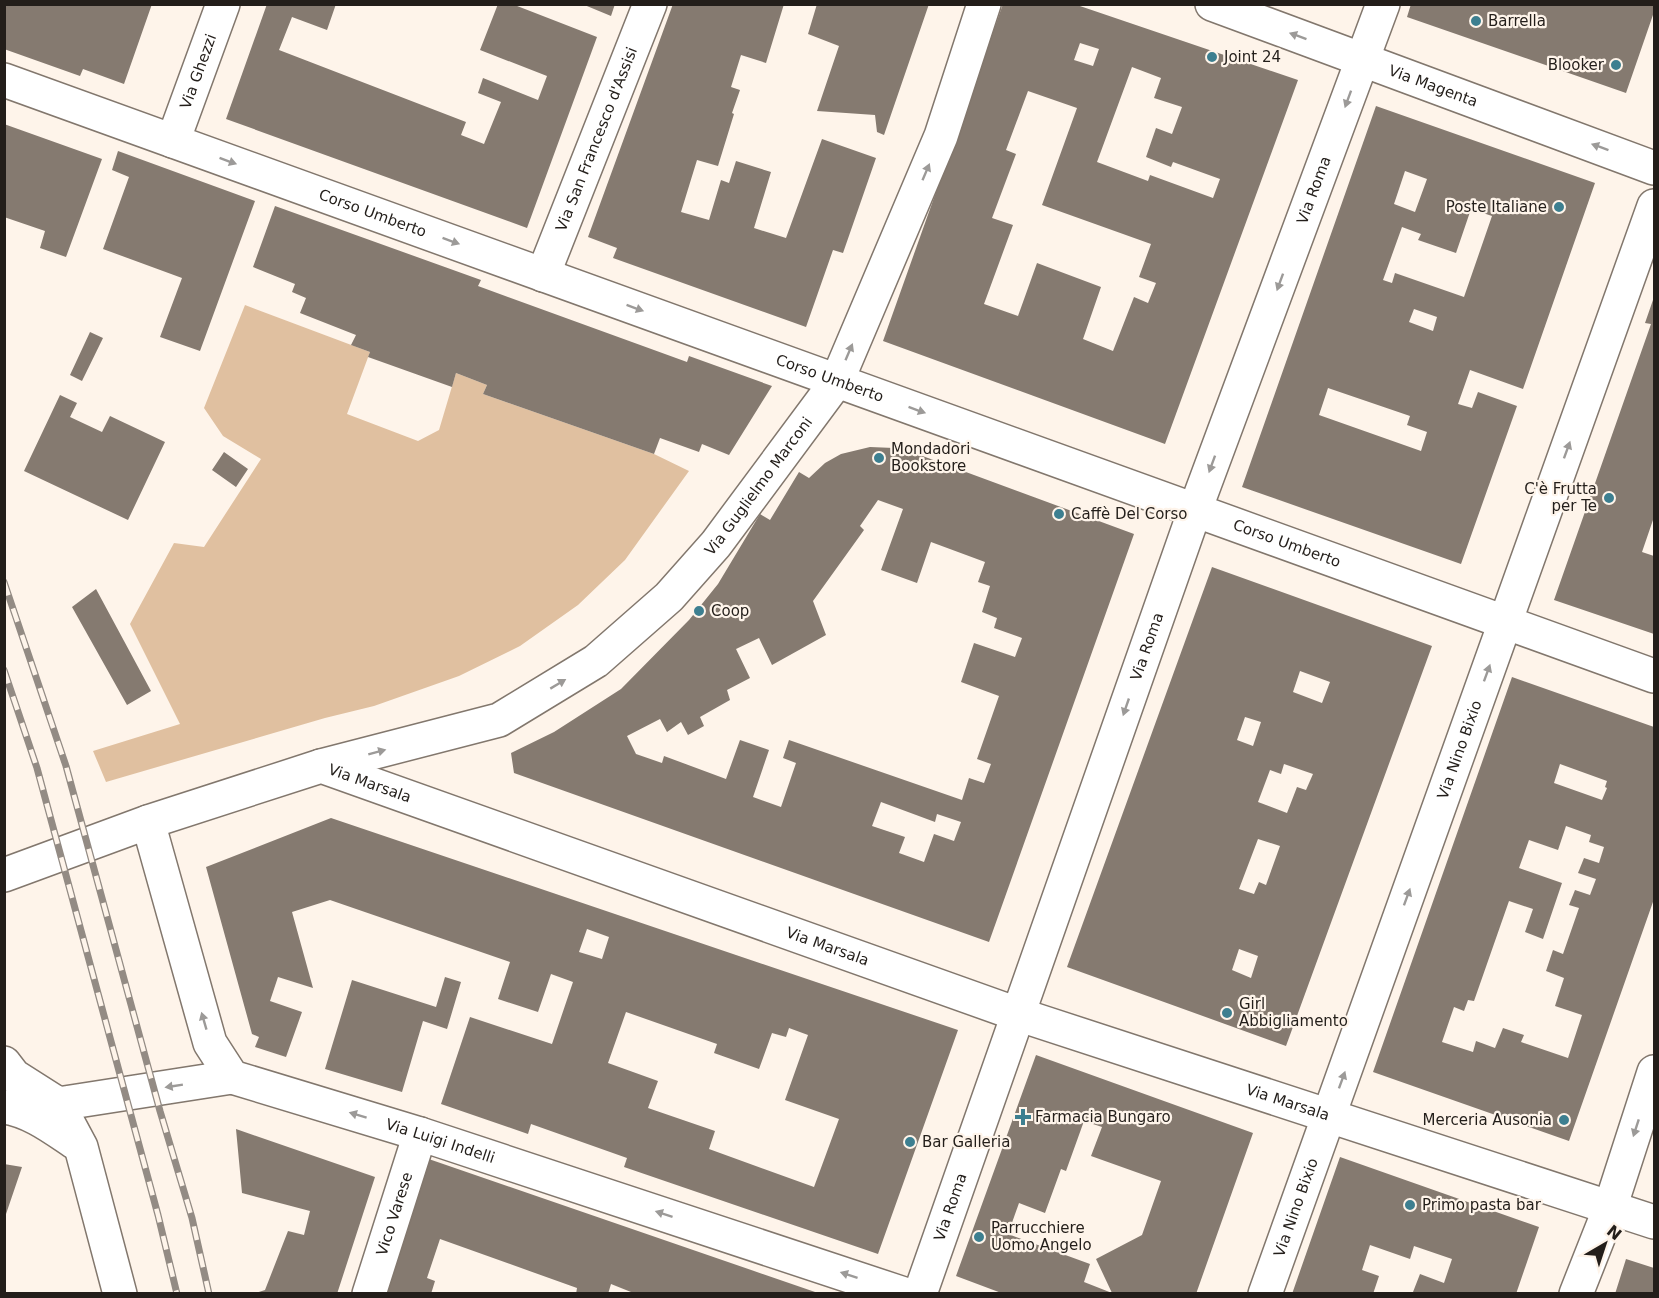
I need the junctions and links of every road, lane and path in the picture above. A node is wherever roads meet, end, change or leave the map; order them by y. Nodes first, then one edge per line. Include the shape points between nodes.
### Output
1 (223, 4) edge
2 (650, 4) edge
3 (984, 4) edge
4 (1212, 4) edge
5 (1383, 4) edge
6 (1362, 60) junction
7 (4, 80) edge
8 (173, 141) junction
9 (1654, 168) edge
10 (1654, 206) edge
11 (543, 275) junction
12 (837, 381) junction
13 (1195, 510) junction
14 (1505, 622) junction
15 (1654, 676) edge
16 (321, 766) junction
17 (148, 822) junction
18 (4, 875) edge
19 (1017, 1014) junction
20 (4, 1063) edge
21 (1654, 1072) edge
22 (232, 1077) junction
23 (58, 1104) junction
24 (4, 1107) edge
25 (1329, 1116) junction
26 (420, 1134) junction
27 (81, 1147) junction
28 (1610, 1208) junction
29 (1654, 1222) edge
30 (120, 1293) edge
31 (369, 1293) edge
32 (904, 1293) edge
33 (920, 1293) edge
34 (1265, 1293) edge
35 (1576, 1293) edge

1 - 8 street, Via Ghezzi
2 - 11 street, Via San Francesco d'Assisi
12 -> 3 street, Via Guglielmo Marconi via 941,136
6 -> 4 street, Via Magenta
5 - 6 street, Via Roma
9 -> 6 street, Via Magenta
6 -> 13 street, Via Roma
7 - 8 street, Corso Umberto
8 -> 11 street, Corso Umberto
14 -> 10 street, Via Nino Bixio
11 -> 12 street, Corso Umberto
12 -> 13 street, Corso Umberto
16 -> 12 street, Via Guglielmo Marconi via 499,720 596,661 669,597 716,544
13 - 14 street, Corso Umberto
13 -> 19 street, Via Roma
14 - 15 street, Corso Umberto
25 -> 14 street, Via Nino Bixio
16 - 17 street, Via Marsala
16 - 19 street, Via Marsala
17 - 18 street, Via Marsala
22 -> 17 street via 210,1043
19 - 25 street, Via Marsala
19 - 33 street, Via Roma
20 - 23 street via 14,1076
21 -> 28 street
22 -> 23 street
26 -> 22 street, Via Luigi Indelli
23 - 27 street
24 - 27 street via 40,1120
25 - 28 street, Via Marsala
25 - 34 street, Via Nino Bixio
26 - 31 street, Vico Varese
32 -> 26 street, Via Luigi Indelli
27 - 30 street
28 - 29 street, Via Marsala
28 - 35 street

